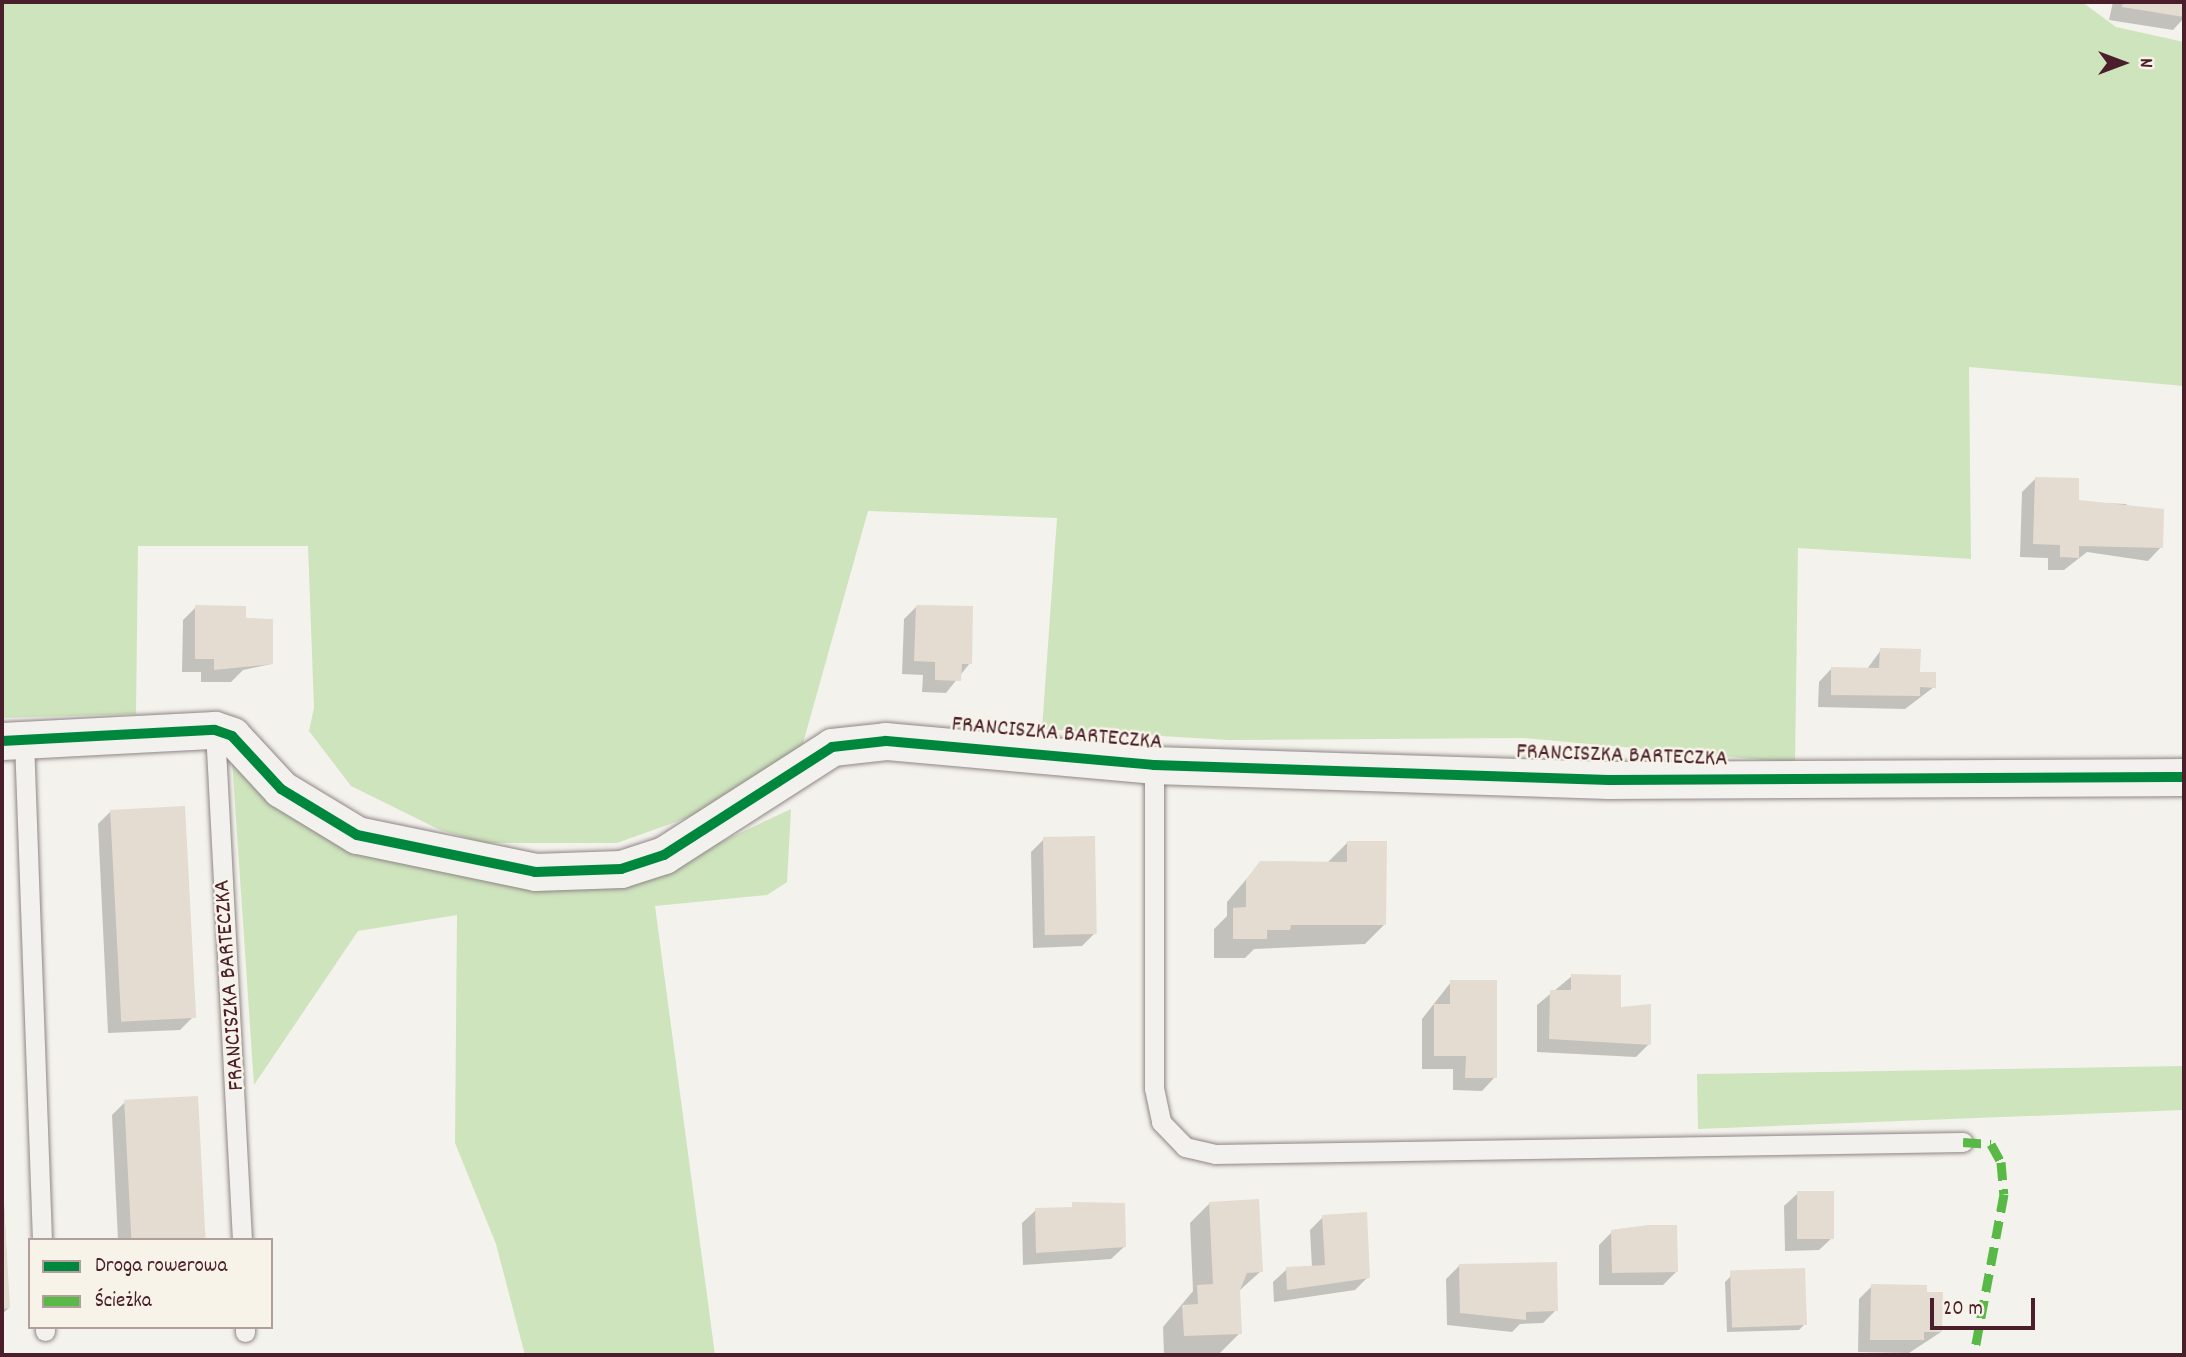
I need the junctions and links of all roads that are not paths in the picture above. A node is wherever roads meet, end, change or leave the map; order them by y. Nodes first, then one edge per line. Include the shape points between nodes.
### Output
1 (215, 730) junction
2 (13, 741) edge
3 (1154, 765) junction
4 (2184, 777) edge
5 (1963, 1142) dead end
6 (42, 1238) edge
7 (242, 1238) edge

1 - 2 street
1 - 3 street, FRANCISZKA BARTECZKA via 232,736 281,789 357,835 535,872 621,869 664,855 832,747 886,741
1 - 7 lane, FRANCISZKA BARTECZKA
2 - 6 lane
3 - 4 street, FRANCISZKA BARTECZKA via 1733,782
3 - 5 lane, FRANCISZKA BARTECZKA via 1154,1088 1161,1122 1185,1147 1215,1154

